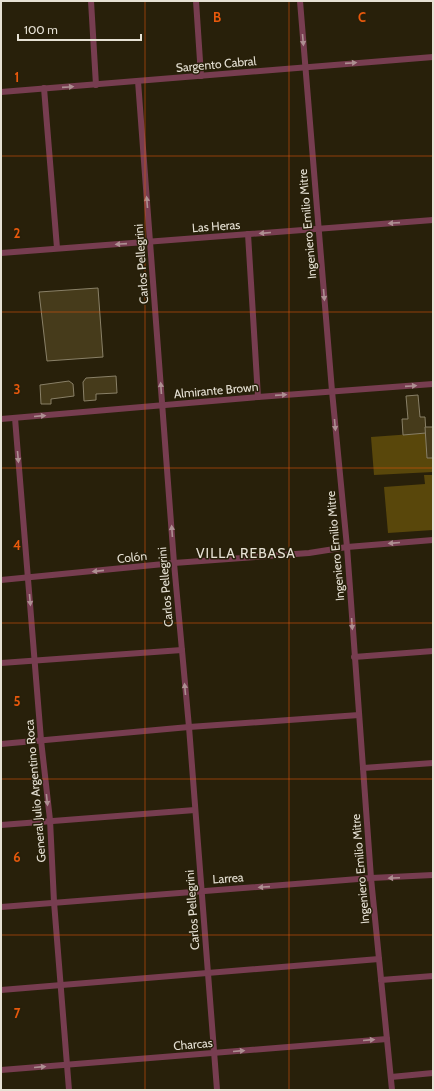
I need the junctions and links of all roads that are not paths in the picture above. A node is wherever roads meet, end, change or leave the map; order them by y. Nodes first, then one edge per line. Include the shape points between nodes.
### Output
1 (91, 1) edge
2 (196, 1) edge
3 (300, 1) edge
4 (433, 57) edge
5 (305, 66) junction
6 (201, 76) junction
7 (138, 82) junction
8 (96, 85) junction
9 (44, 88) junction
10 (1, 92) edge
11 (433, 220) edge
12 (319, 228) junction
13 (248, 234) junction
14 (150, 241) junction
15 (57, 248) junction
16 (1, 253) edge
17 (433, 384) edge
18 (332, 391) junction
19 (258, 397) junction
20 (162, 405) junction
21 (15, 418) junction
22 (1, 419) edge
23 (433, 540) edge
24 (347, 547) junction
25 (174, 563) junction
26 (28, 578) junction
27 (1, 580) edge
28 (182, 650) junction
29 (433, 651) edge
30 (354, 657) junction
31 (36, 660) junction
32 (1, 663) edge
33 (359, 715) junction
34 (189, 728) junction
35 (41, 740) junction
36 (1, 744) edge
37 (433, 763) edge
38 (363, 768) junction
39 (195, 810) junction
40 (50, 820) junction
41 (1, 825) edge
42 (433, 875) edge
43 (371, 878) junction
44 (202, 892) junction
45 (54, 902) junction
46 (1, 907) edge
47 (379, 959) junction
48 (208, 973) junction
49 (433, 976) edge
50 (381, 980) junction
51 (62, 985) junction
52 (1, 990) edge
53 (387, 1039) junction
54 (214, 1053) junction
55 (67, 1064) junction
56 (1, 1070) edge
57 (433, 1073) edge
58 (391, 1077) junction
59 (69, 1090) edge
60 (218, 1090) edge
61 (392, 1090) edge

1 - 8 street
2 - 6 street
3 -> 5 street, Ingeniero Emilio Mitre
5 -> 4 street, Sargento Cabral
5 - 6 street, Sargento Cabral
5 - 12 street, Ingeniero Emilio Mitre
6 - 7 street, Sargento Cabral
7 - 8 street, Sargento Cabral
14 -> 7 street, Carlos Pellegrini
9 -> 8 street, Sargento Cabral
9 - 10 street, Sargento Cabral
9 - 15 street
11 -> 12 street, Las Heras
12 -> 13 street, Las Heras
12 -> 18 street, Ingeniero Emilio Mitre
13 - 14 street, Las Heras
13 - 19 street
14 -> 15 street, Las Heras
20 -> 14 street, Carlos Pellegrini
15 - 16 street, Las Heras
18 -> 17 street, Almirante Brown
19 -> 18 street, Almirante Brown
18 -> 24 street, Ingeniero Emilio Mitre
19 - 20 street, Almirante Brown
21 -> 20 street, Almirante Brown
25 -> 20 street, Carlos Pellegrini
21 - 22 street, Almirante Brown
21 -> 26 street, General Julio Argentino Roca
23 -> 24 street, Colón
24 - 25 street, Colón via 309,553
24 -> 30 street, Ingeniero Emilio Mitre
25 -> 26 street, Colón
25 - 28 street, Carlos Pellegrini
26 - 27 street, Colón
26 -> 31 street, General Julio Argentino Roca
28 - 31 street
34 -> 28 street, Carlos Pellegrini
29 - 30 street
30 - 33 street, Ingeniero Emilio Mitre
31 - 32 street
31 - 35 street, General Julio Argentino Roca
33 - 34 street
33 - 38 street, Ingeniero Emilio Mitre
34 - 35 street
34 - 39 street, Carlos Pellegrini
35 - 36 street
35 -> 40 street, General Julio Argentino Roca
37 - 38 street
38 - 43 street, Ingeniero Emilio Mitre
39 - 40 street
39 - 44 street, Carlos Pellegrini
40 - 41 street
40 - 45 street, General Julio Argentino Roca
42 -> 43 street, Larrea
43 -> 44 street, Larrea
43 - 47 street, Ingeniero Emilio Mitre
44 - 45 street, Larrea
44 - 48 street, Carlos Pellegrini
45 - 46 street, Larrea
45 - 51 street, General Julio Argentino Roca
47 - 48 street
47 - 50 street, Ingeniero Emilio Mitre
48 - 51 street
48 - 54 street, Carlos Pellegrini
49 - 50 street
50 - 53 street, Ingeniero Emilio Mitre
51 - 52 street
51 - 55 street, General Julio Argentino Roca
54 -> 53 street, Charcas
53 - 58 street, Ingeniero Emilio Mitre
54 - 55 street, Charcas
54 - 60 street, Carlos Pellegrini
56 -> 55 street, Charcas
55 - 59 street, General Julio Argentino Roca
57 - 58 street
58 - 61 street, Ingeniero Emilio Mitre

